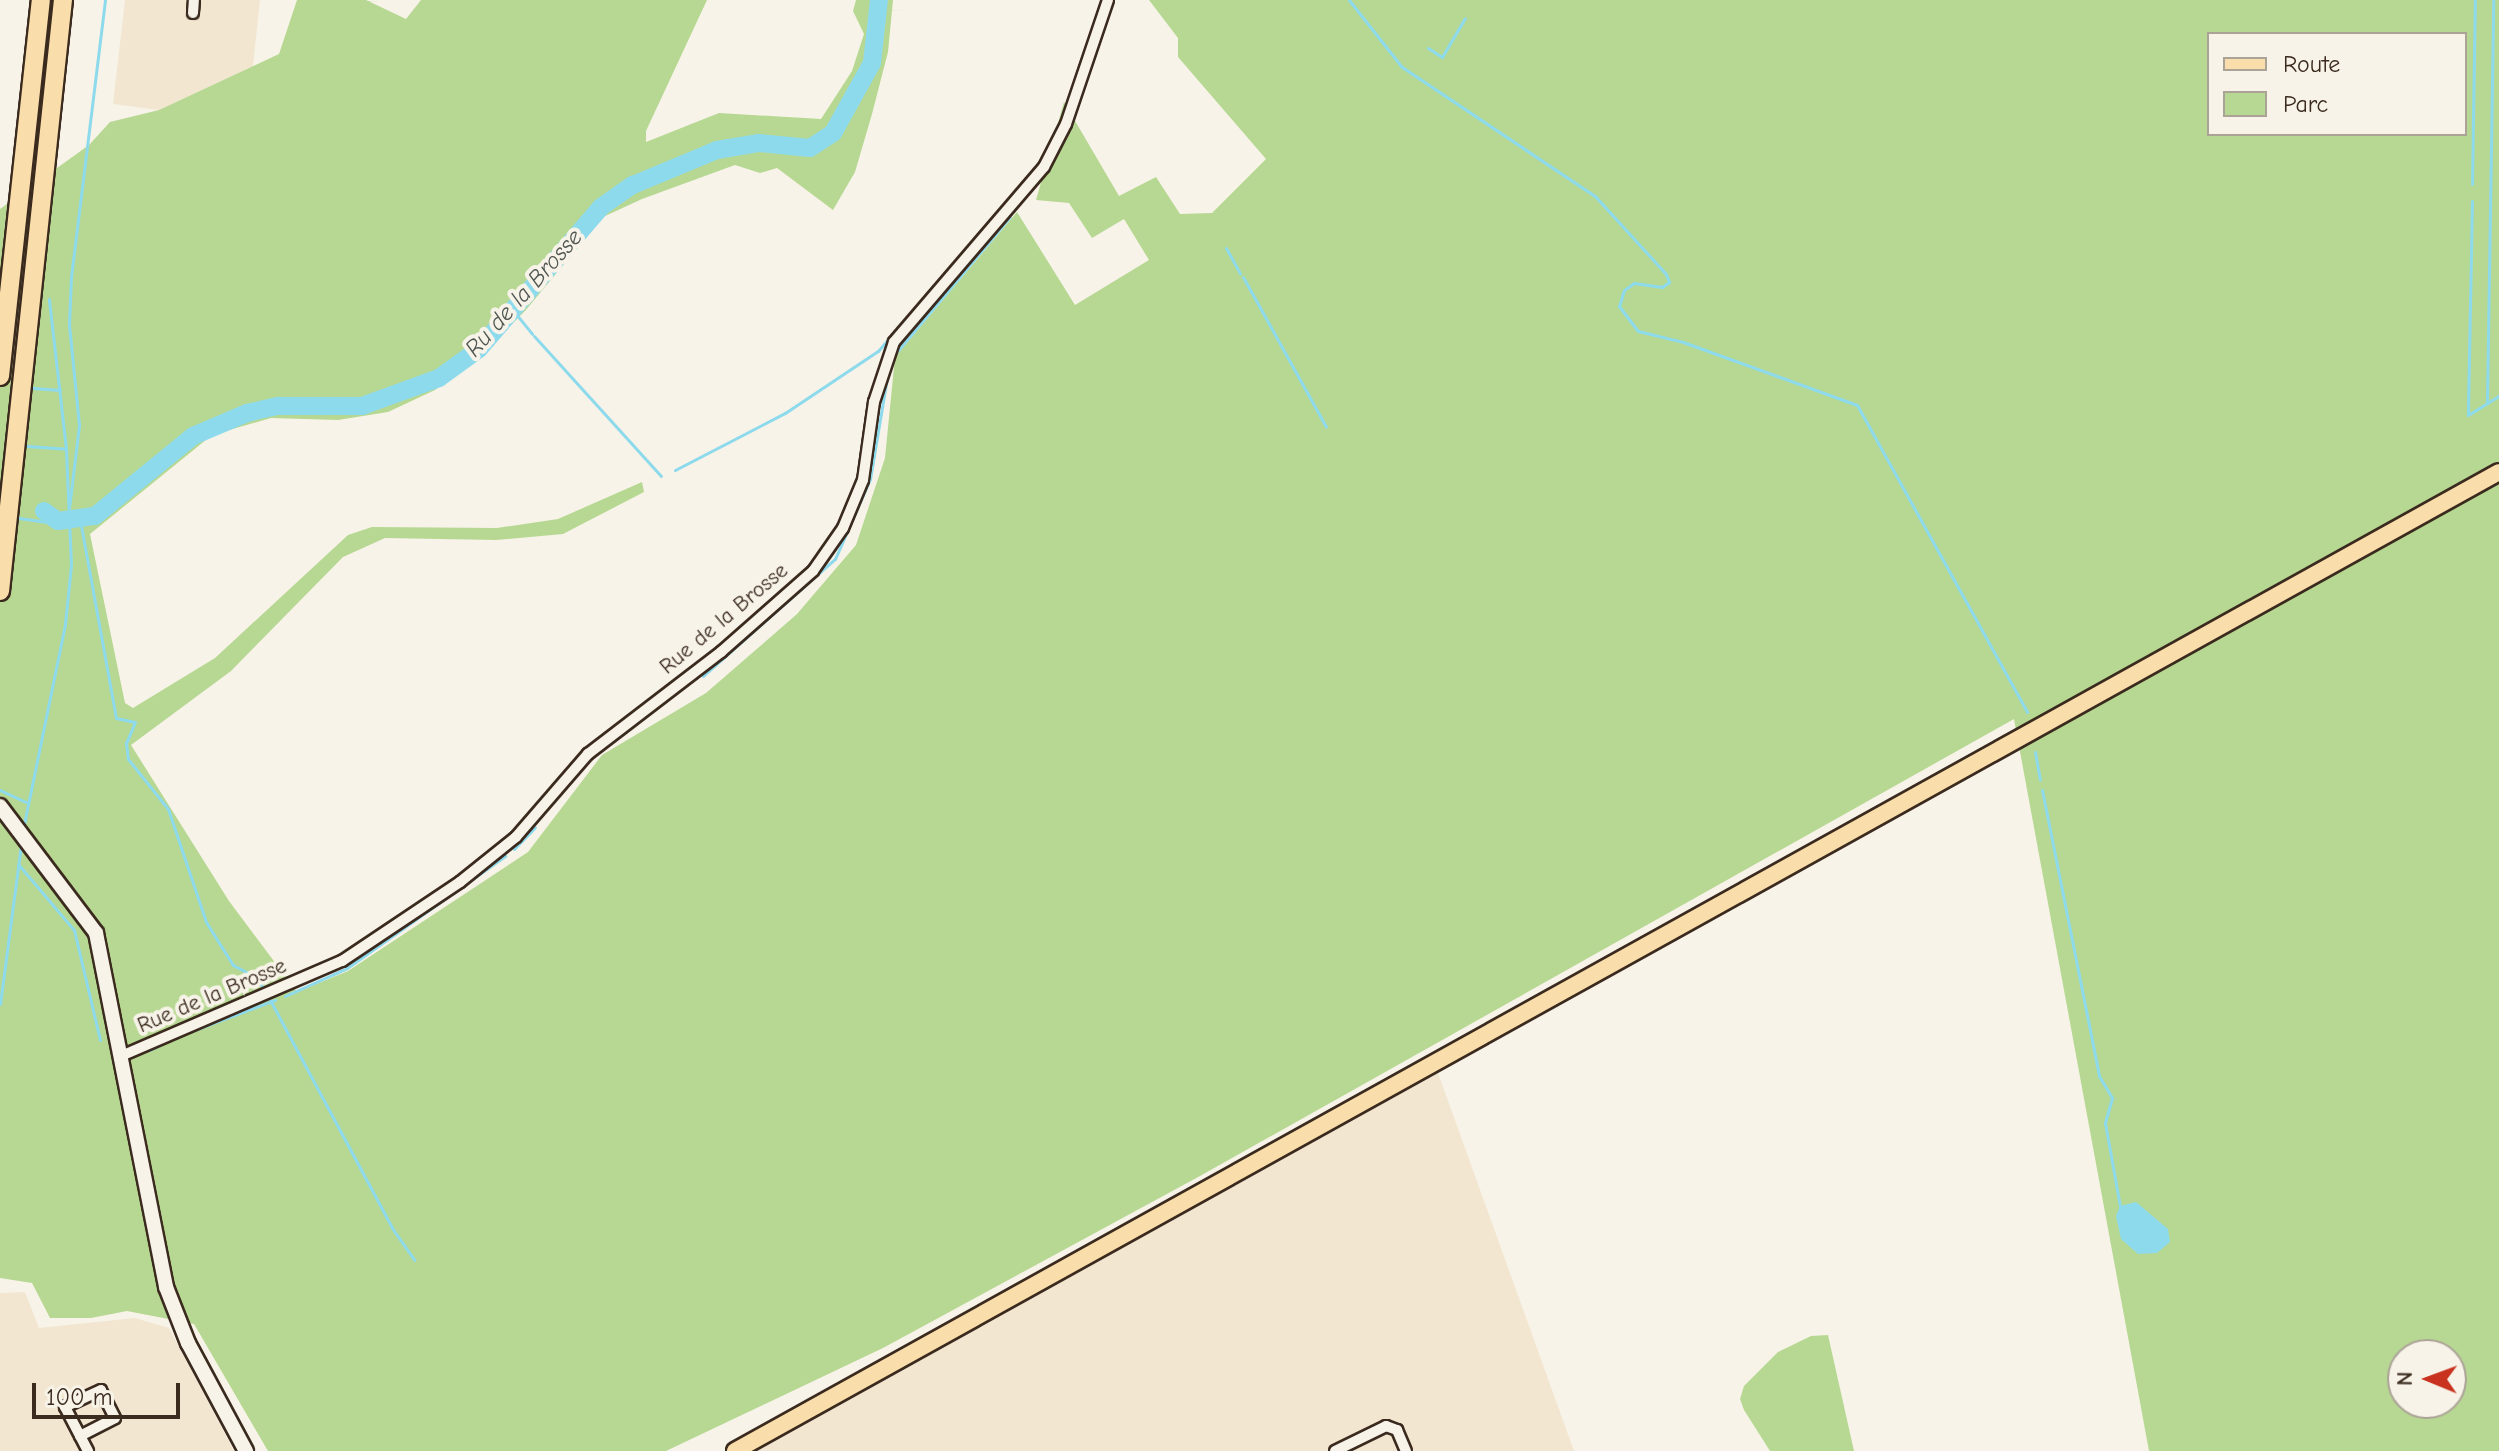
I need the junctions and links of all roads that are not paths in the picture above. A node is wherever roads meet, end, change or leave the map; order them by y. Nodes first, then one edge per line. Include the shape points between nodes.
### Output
1 (41, 0) edge
2 (63, 0) edge
3 (194, 0) edge
4 (1108, 0) edge
5 (193, 13) dead end
6 (0, 376) edge
7 (2499, 472) edge
8 (0, 591) edge
9 (0, 806) edge
10 (121, 1056) junction
11 (80, 1436) junction
12 (88, 1451) edge
13 (246, 1451) edge
14 (735, 1451) edge
15 (1335, 1451) edge
16 (1406, 1451) edge

1 - 6 highway
2 - 8 highway
3 - 5 street
4 - 10 street, Rue de la Brosse via 1066,124 1044,167 894,342 874,402 863,480 843,528 813,571 721,652 588,754 516,837 460,882 342,961
7 - 14 main road
9 - 10 main road via 96,933
10 - 13 main road via 170,1300
11 - 11 street via 65,1407 101,1390 115,1418
11 - 12 street
15 - 16 street via 1386,1426 1397,1430

